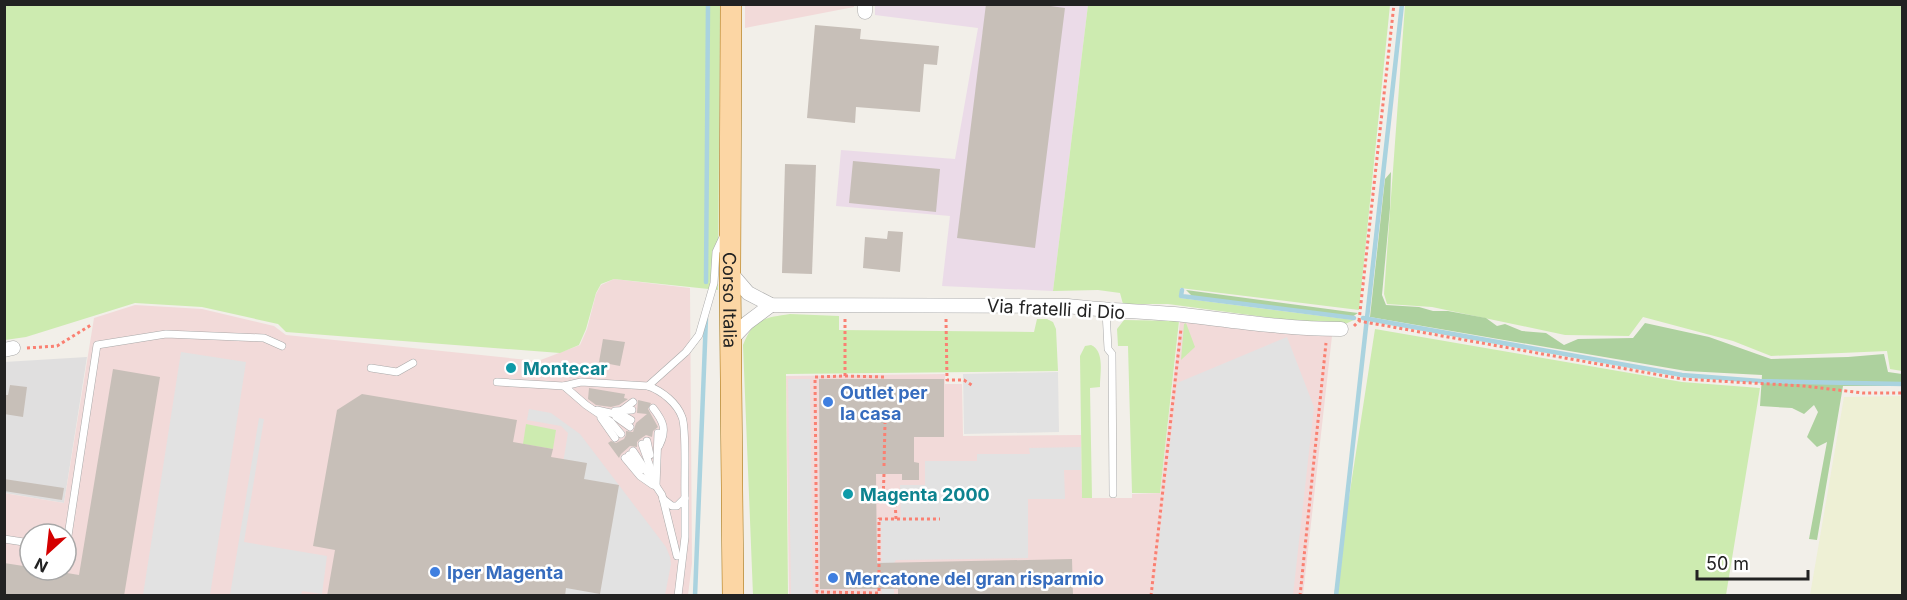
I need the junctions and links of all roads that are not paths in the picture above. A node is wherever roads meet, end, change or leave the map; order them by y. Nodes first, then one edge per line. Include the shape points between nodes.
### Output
1 (731, 4) edge
2 (731, 219) junction
3 (730, 272) junction
4 (771, 305) junction
5 (1106, 311) junction
6 (1334, 329) road end
7 (730, 341) junction
8 (282, 346) dead end
9 (413, 363) dead end
10 (371, 368) dead end
11 (497, 382) dead end
12 (564, 386) junction
13 (648, 386) junction
14 (653, 408) dead end
15 (620, 411) junction
16 (600, 412) junction
17 (632, 415) junction
18 (656, 434) dead end
19 (645, 442) dead end
20 (658, 448) junction
21 (629, 455) dead end
22 (656, 487) junction
23 (1113, 494) dead end
24 (662, 497) junction
25 (685, 498) junction
26 (70, 522) edge
27 (677, 556) dead end
28 (678, 596) edge
29 (733, 596) edge

1 - 2 main road, Corso Italia
2 - 3 main road, Corso Italia
2 - 13 lane via 716,252 714,283 699,335
3 - 4 street via 748,293
3 - 7 main road, Corso Italia
4 - 5 street, Via fratelli di Dio via 1068,306
4 - 7 street
5 - 6 street, Via fratelli di Dio
5 - 23 lane via 1108,349 1112,354
7 - 29 main road, Corso Italia
8 - 26 lane via 264,338 166,334 97,345
9 - 10 lane via 397,372
11 - 12 lane
12 - 13 lane via 581,382
12 - 16 lane
13 - 25 lane via 669,399 683,419
14 - 20 lane via 664,427
15 - 16 lane
15 - 17 lane
15 - 17 lane
16 - 16 lane via 611,422 616,437 604,421
16 - 17 lane
18 - 20 lane
19 - 22 lane
20 - 22 lane
21 - 22 lane
22 - 24 lane
24 - 25 lane via 672,506
24 - 27 lane
25 - 28 lane

